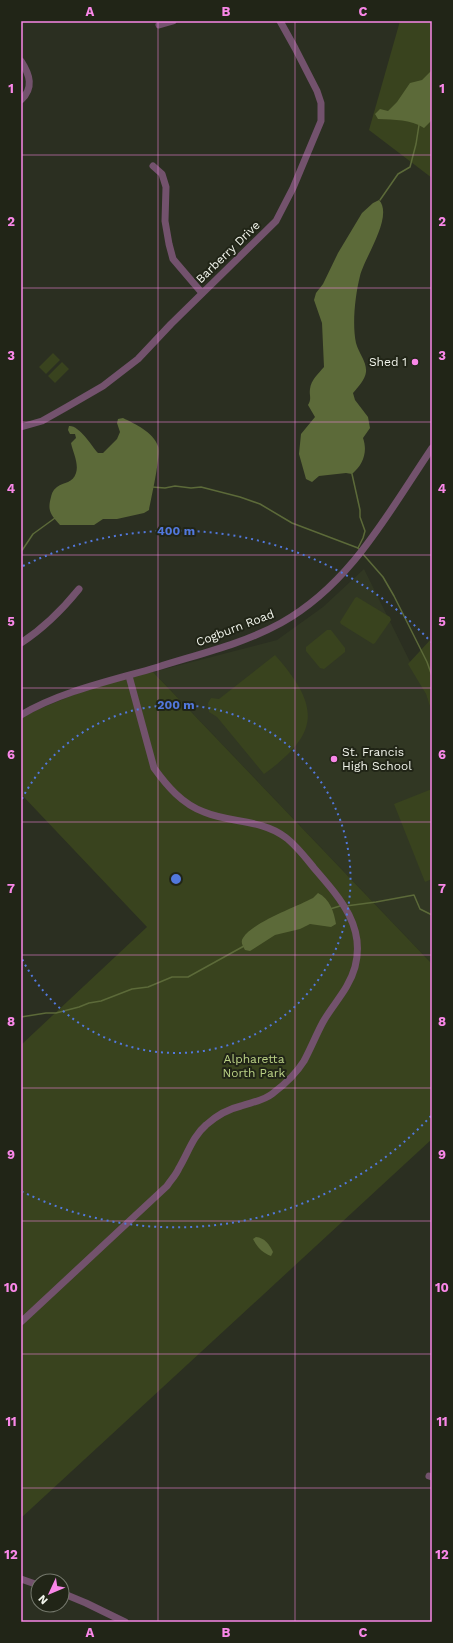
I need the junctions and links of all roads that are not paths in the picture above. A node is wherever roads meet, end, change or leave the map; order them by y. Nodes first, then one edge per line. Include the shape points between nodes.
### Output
1 (173, 21) edge
2 (280, 21) edge
3 (159, 25) dead end
4 (21, 61) edge
5 (21, 100) edge
6 (153, 166) dead end
7 (202, 293) junction
8 (21, 427) edge
9 (432, 448) edge
10 (79, 589) dead end
11 (21, 643) edge
12 (129, 676) junction
13 (21, 715) edge
14 (21, 1322) edge
15 (70, 1596) edge
16 (125, 1622) edge

1 - 3 street
2 - 7 street, Barberry Drive via 316,91 321,103 322,121 276,221
4 - 5 street via 30,78 30,88
6 - 7 street via 162,174 166,187 165,221 173,259
7 - 8 street, Barberry Drive via 138,359 103,386 42,421
9 - 12 street, Cogburn Road via 357,558 340,578 310,604 281,623 249,638
10 - 11 street via 56,615
12 - 13 street, Cogburn Road via 70,694
12 - 14 street via 154,768 159,776 177,795 197,809 263,826 278,832 290,841 325,880 348,911 358,942 357,958 348,984 324,1020 304,1061 293,1075 270,1095 224,1112 204,1126 192,1141 167,1186
15 - 16 street

